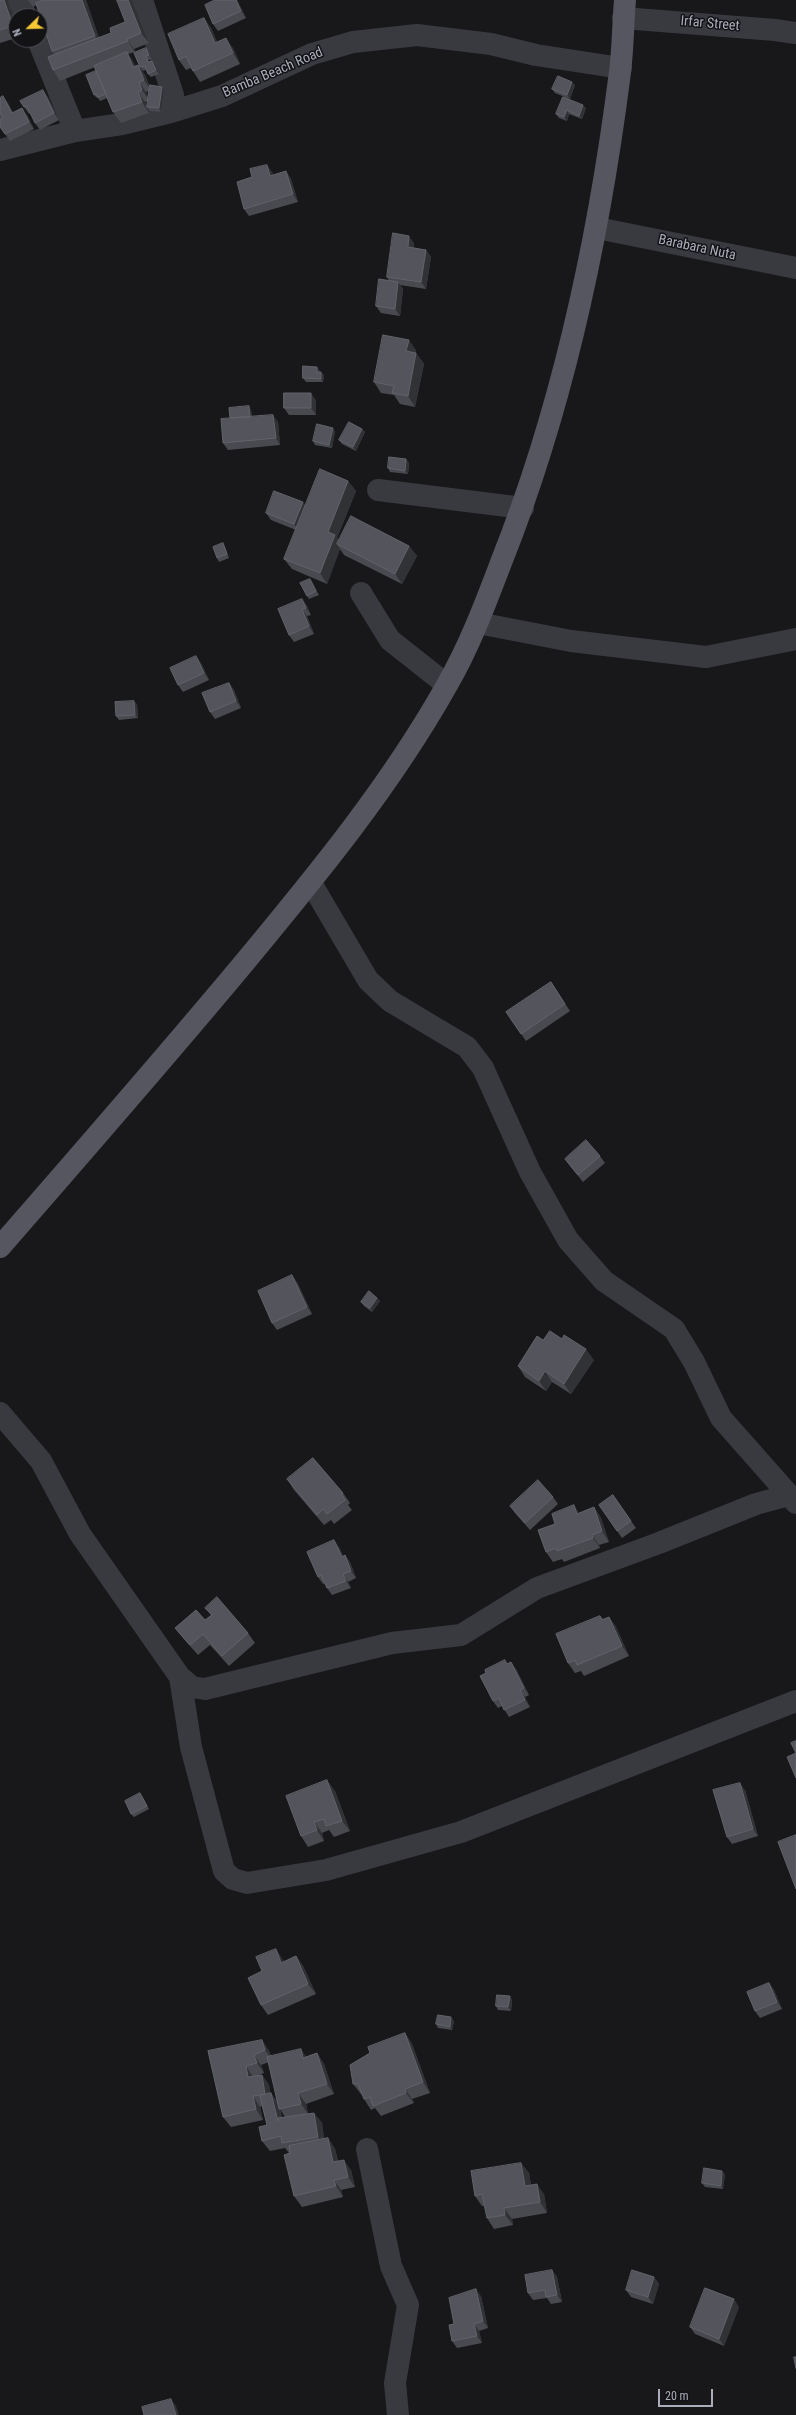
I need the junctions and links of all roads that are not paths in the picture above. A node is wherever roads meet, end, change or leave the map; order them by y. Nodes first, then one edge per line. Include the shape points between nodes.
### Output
1 (142, 0) edge
2 (624, 9) edge
3 (796, 33) edge
4 (41, 48) edge
5 (621, 68) junction
6 (170, 112) junction
7 (75, 131) junction
8 (0, 150) edge
9 (597, 228) junction
10 (796, 268) edge
11 (378, 490) dead end
12 (523, 508) junction
13 (361, 593) dead end
14 (478, 622) junction
15 (796, 639) edge
16 (447, 684) junction
17 (311, 883) junction
18 (0, 1247) edge
19 (0, 1413) edge
20 (792, 1499) edge
21 (180, 1677) junction
22 (796, 1701) edge
23 (367, 2149) dead end
24 (398, 2415) edge

1 - 6 street via 173,95
2 - 3 street, Irfar Street
2 - 5 main road
4 - 7 street
5 - 6 street, Bamba Beach Road via 536,55 491,44 409,36 352,42 312,54 222,96
5 - 9 main road
6 - 7 street, Bamba Beach Road via 122,124
7 - 8 street, Bamba Beach Road
9 - 10 street, Barabara Nuta
9 - 12 main road via 561,378
11 - 12 street
12 - 14 main road
13 - 16 street via 390,640
14 - 15 street via 571,641 706,658
14 - 16 main road
16 - 17 main road via 389,778
17 - 18 main road via 172,1049
17 - 20 street via 368,980 390,1001 467,1048 483,1068 530,1172 568,1240 604,1281 674,1329 694,1362 721,1418
19 - 21 street via 41,1460 80,1534
20 - 21 street via 756,1504 659,1544 537,1588 461,1635 392,1643 205,1689 192,1687
21 - 22 street via 191,1748 224,1871 233,1879 247,1883 326,1870 461,1832
23 - 24 street via 391,2266 408,2305 395,2383

